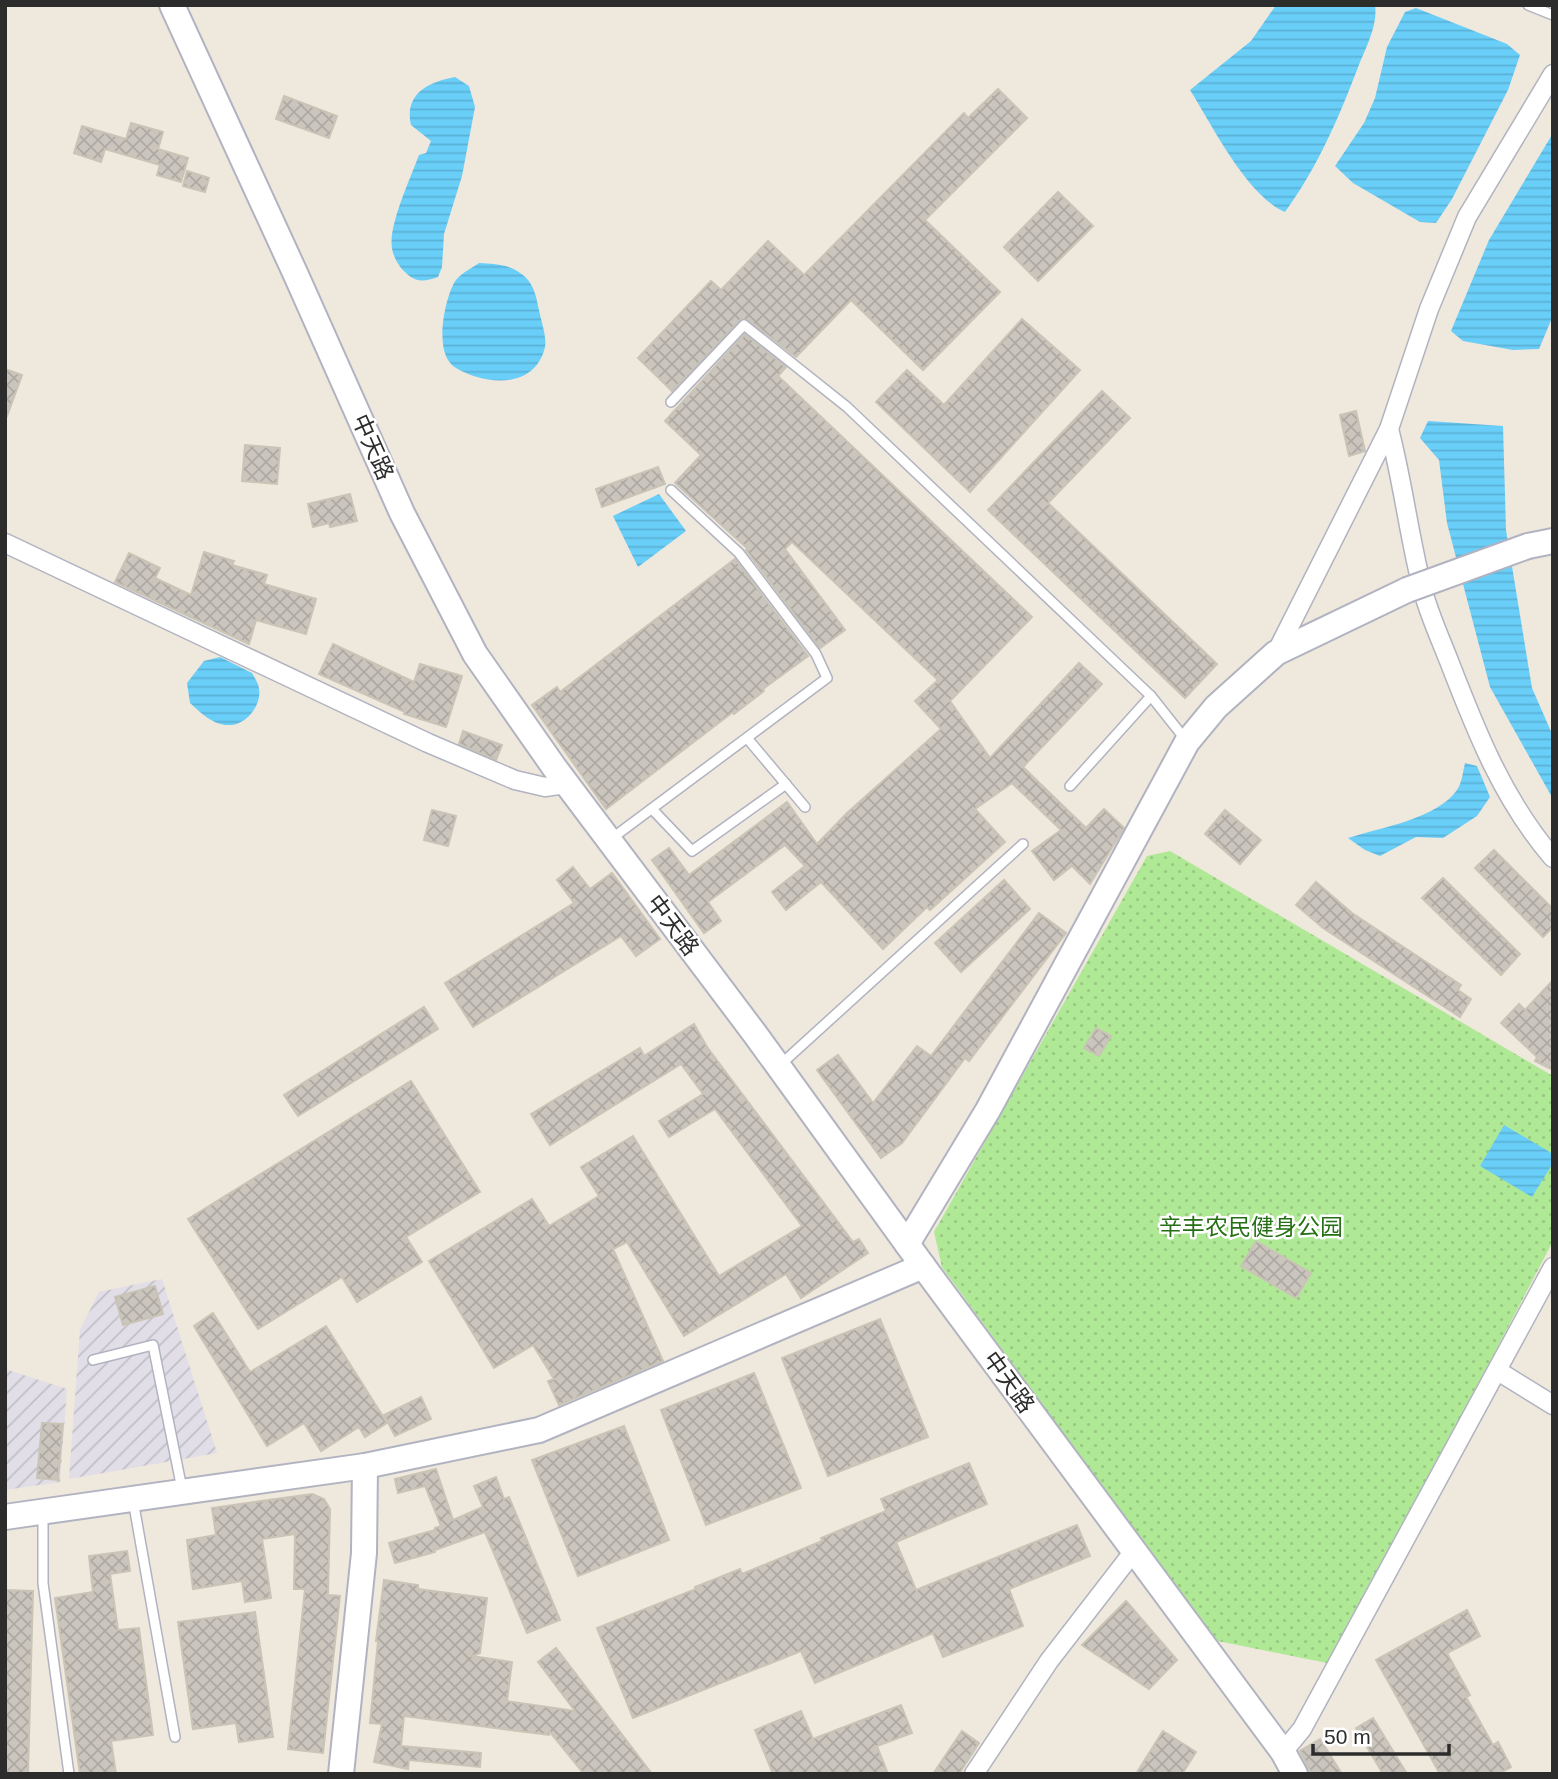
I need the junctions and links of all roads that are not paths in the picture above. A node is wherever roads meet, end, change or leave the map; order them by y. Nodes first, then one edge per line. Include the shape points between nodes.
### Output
1 (172, 5) edge
2 (1528, 5) edge
3 (1553, 15) edge
4 (1553, 74) edge
5 (671, 402) dead end
6 (1389, 429) junction
7 (671, 490) dead end
8 (1553, 541) edge
9 (5, 543) edge
10 (1276, 653) junction
11 (1152, 696) junction
12 (747, 738) junction
13 (1187, 743) junction
14 (566, 783) junction
15 (786, 784) junction
16 (1070, 786) dead end
17 (805, 807) dead end
18 (652, 809) junction
19 (609, 840) junction
20 (1023, 844) dead end
21 (1553, 858) edge
22 (779, 1066) junction
23 (907, 1244) junction
24 (923, 1266) junction
25 (1553, 1267) edge
26 (93, 1360) dead end
27 (1498, 1371) junction
28 (1553, 1405) edge
29 (365, 1466) junction
30 (183, 1492) junction
31 (133, 1499) junction
32 (43, 1512) junction
33 (5, 1517) edge
34 (1134, 1551) junction
35 (175, 1737) dead end
36 (1283, 1752) junction
37 (344, 1773) edge
38 (69, 1774) edge
39 (974, 1774) edge
40 (1296, 1774) edge

1 - 14 main road, 中天路 via 402,513 475,654
2 - 3 lane
4 - 6 street via 1467,216 1429,309
5 - 11 lane via 744,325 847,407
6 - 10 street
6 - 21 street via 1424,594 1461,694 1507,794
7 - 12 lane via 739,553 816,654 827,678
8 - 10 main road, bridge via 1407,590
9 - 14 street via 428,743 515,780 545,787
10 - 13 main road via 1216,707
11 - 13 lane
11 - 16 lane
12 - 15 lane
12 - 18 lane
13 - 23 main road via 988,1110
14 - 19 main road, 中天路
15 - 17 lane
15 - 18 lane via 692,851
18 - 19 lane
19 - 22 main road, 中天路
20 - 22 lane
22 - 23 main road, 中天路
23 - 24 main road, 中天路
24 - 29 main road via 539,1430
24 - 34 main road, 中天路
25 - 27 street
26 - 30 lane via 153,1345
27 - 28 street
27 - 36 street via 1302,1729
29 - 30 main road
29 - 37 main road via 364,1553
30 - 31 main road
31 - 32 main road
31 - 35 lane
32 - 33 main road
32 - 38 lane via 43,1583
34 - 36 main road, 中天路
34 - 39 street via 1049,1661
36 - 40 main road, 中天路

